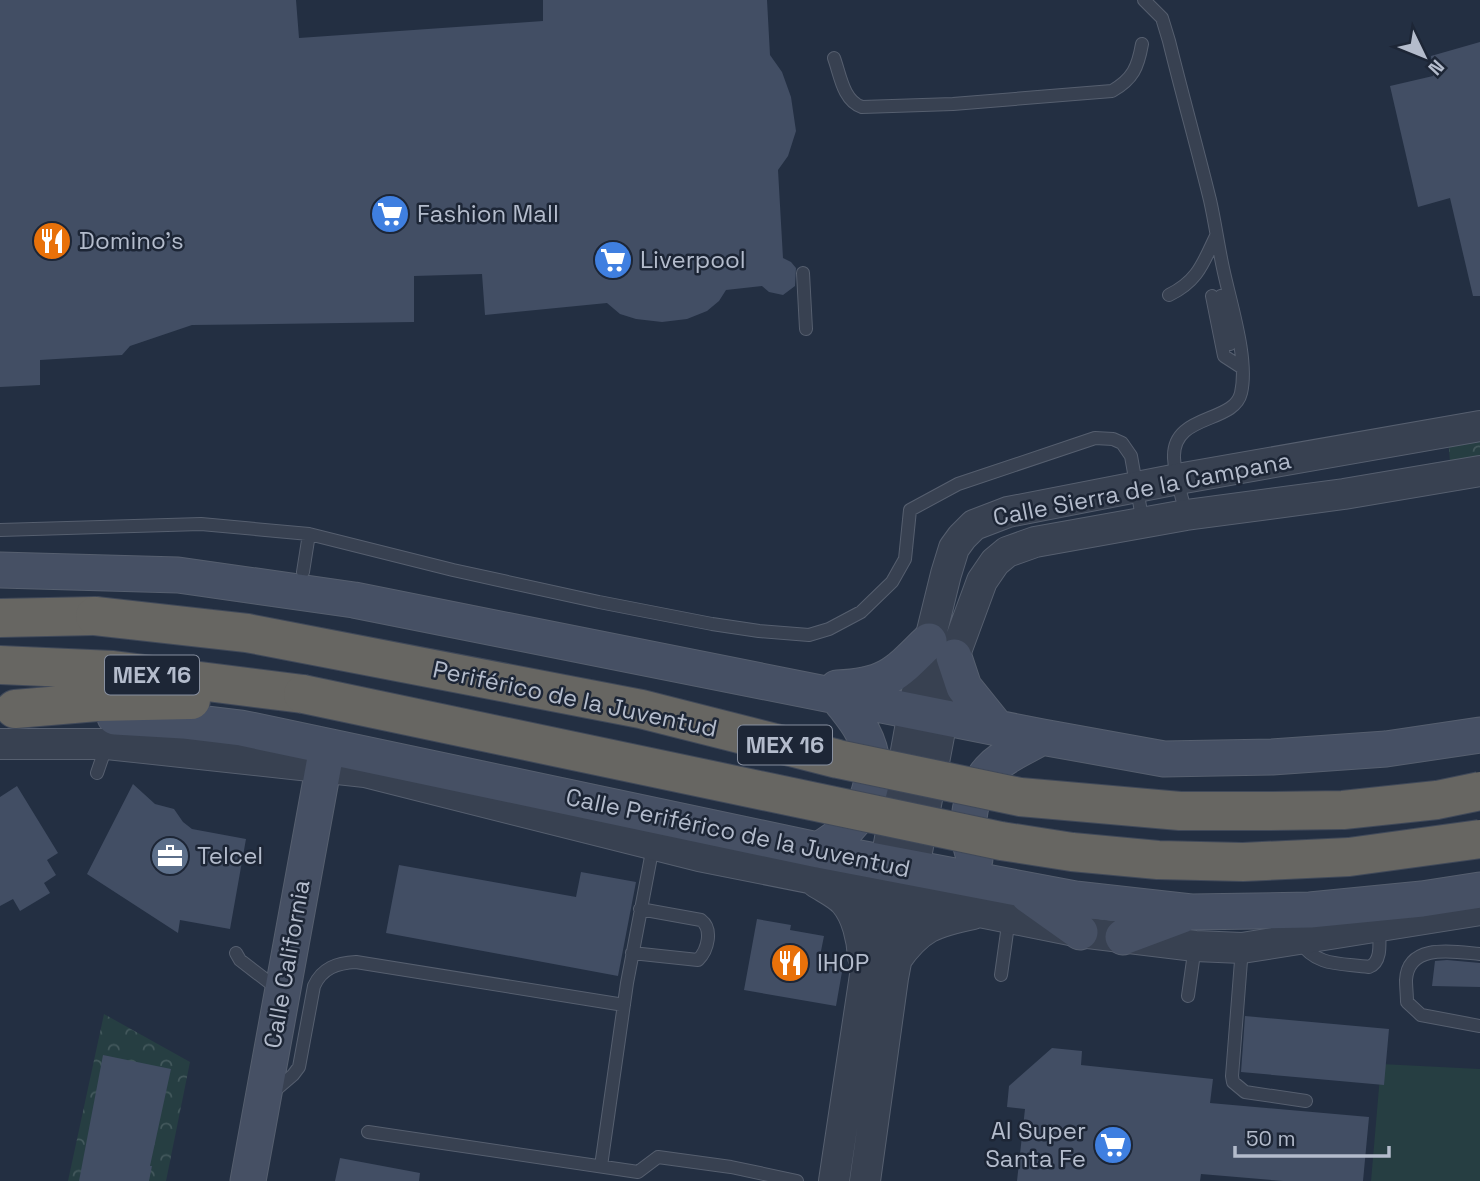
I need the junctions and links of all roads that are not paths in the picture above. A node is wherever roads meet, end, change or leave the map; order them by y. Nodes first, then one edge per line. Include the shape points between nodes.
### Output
1 (1144, 0) edge
2 (1142, 44) dead end
3 (834, 58) dead end
4 (1216, 236) junction
5 (803, 273) dead end
6 (1169, 295) dead end
7 (1221, 296) junction
8 (806, 329) dead end
9 (1237, 364) junction
10 (1480, 426) edge
11 (1426, 435) junction
12 (1339, 450) junction
13 (1480, 471) edge
14 (1178, 479) junction
15 (1431, 480) junction
16 (1138, 487) junction
17 (1345, 494) junction
18 (1186, 515) junction
19 (1143, 523) junction
20 (0, 530) edge
21 (309, 534) junction
22 (0, 568) edge
23 (303, 572) junction
24 (0, 618) edge
25 (941, 649) junction
26 (0, 665) edge
27 (700, 668) junction
28 (799, 688) junction
29 (296, 694) junction
30 (837, 696) junction
31 (7, 710) edge
32 (928, 714) junction
33 (997, 728) junction
34 (1480, 735) edge
35 (1042, 737) junction
36 (0, 744) edge
37 (107, 744) junction
38 (324, 757) junction
39 (97, 773) dead end
40 (1480, 791) edge
41 (1480, 839) edge
42 (653, 846) junction
43 (814, 864) junction
44 (897, 881) junction
45 (1480, 890) edge
46 (1000, 901) junction
47 (640, 909) junction
48 (1480, 910) edge
49 (1191, 912) junction
50 (1080, 932) joint
51 (1123, 937) junction
52 (1195, 946) junction
53 (1242, 948) junction
54 (236, 953) dead end
55 (632, 953) junction
56 (1480, 954) edge
57 (896, 961) junction
58 (865, 975) junction
59 (1001, 975) dead end
60 (282, 993) junction
61 (1188, 996) dead end
62 (624, 1005) junction
63 (1480, 1026) edge
64 (867, 1061) junction
65 (263, 1098) junction
66 (1306, 1101) dead end
67 (368, 1132) dead end
68 (601, 1166) junction
69 (248, 1181) edge
70 (797, 1181) edge
71 (834, 1181) edge
72 (865, 1181) edge

1 - 4 lane via 1162,18
2 - 3 lane via 1133,75 1112,91 953,104 856,105
4 - 6 lane via 1199,271 1186,287
4 - 7 lane
5 - 8 lane
7 - 9 lane via 1242,352
7 - 9 lane via 1224,356
9 - 14 lane via 1241,393 1236,403 1229,412 1191,427 1176,443
10 - 11 street, Calle Sierra de la Campana
11 - 12 street, Calle Sierra de la Campana
11 - 15 street
12 - 14 street, Calle Sierra de la Campana
12 - 17 street
13 - 15 street, Calle Sierra de la Campana
14 - 16 street, Calle Sierra de la Campana
14 - 18 lane
15 - 17 street, Calle Sierra de la Campana
16 - 19 lane
16 - 21 lane via 1131,456 1122,443 1095,438 958,484 910,510 905,559 892,582 861,612 809,635 712,624 599,602
16 - 25 street, Calle Sierra de la Campana via 1008,512 974,525 954,548
17 - 18 street, Calle Sierra de la Campana
18 - 19 street, Calle Sierra de la Campana
19 - 25 street, Calle Sierra de la Campana via 1035,542 1007,552 982,581
20 - 21 lane via 201,524
21 - 23 lane
22 - 23 main road via 57,554 109,554
22 - 27 main road via 178,575 229,582 354,600
23 - 27 main road via 641,640
24 - 40 highway, Periférico de la Juventud / MEX 16, bridge via 95,615 247,633 641,709 838,759 1020,797 1180,811 1272,811 1343,810
25 - 28 main road via 877,684
25 - 32 street, Calle Sierra de la Campana
25 - 33 main road
26 - 29 highway, Periférico de la Juventud / MEX 16 via 113,670
27 - 28 main road
28 - 30 main road
29 - 31 highway
29 - 41 highway, Periférico de la Juventud / MEX 16, bridge via 1072,852 1243,862 1349,857
30 - 32 main road
30 - 43 main road via 870,750 870,791 852,827
31 - 38 main road, Calle Periférico de la Juventud via 241,728
32 - 33 main road
32 - 44 street, Calle Sierra de la Campana
33 - 35 main road
34 - 35 main road via 1386,749 1164,759
35 - 46 main road via 996,764 981,781 972,802 970,846
36 - 37 street
37 - 38 street via 142,753
37 - 39 lane
38 - 42 street via 365,772
38 - 43 main road, Calle Periférico de la Juventud
38 - 60 main road, Calle California
42 - 43 street
42 - 47 lane
43 - 44 main road, Calle Periférico de la Juventud
43 - 58 street via 857,925
44 - 46 main road, Calle Periférico de la Juventud
44 - 57 street, Calle Sierra de la Campana
44 - 58 street, Calle Sierra de la Campana
45 - 49 main road, Calle Periférico de la Juventud via 1310,910
46 - 49 main road, Calle Periférico de la Juventud via 1075,899
46 - 50 main road
46 - 57 street via 929,926 909,941
46 - 59 lane
47 - 55 lane
47 - 55 lane via 701,920 708,928 704,953 695,961
48 - 53 street
49 - 51 main road
50 - 51 street
51 - 52 street
52 - 53 street
52 - 61 lane
53 - 66 lane via 1233,1082 1245,1092
54 - 60 lane
55 - 62 lane
56 - 63 lane via 1430,952 1414,960 1406,978 1407,1002 1421,1015
57 - 64 street, Calle Sierra de la Campana
58 - 64 street, Calle Sierra de la Campana
60 - 65 main road, Calle California
62 - 65 lane via 342,962 324,971 314,986 299,1067
62 - 68 lane
64 - 71 street, Calle Sierra de la Campana
64 - 72 street, Calle Sierra de la Campana
65 - 69 main road, Calle California
67 - 68 lane
68 - 70 lane via 638,1172 658,1157

